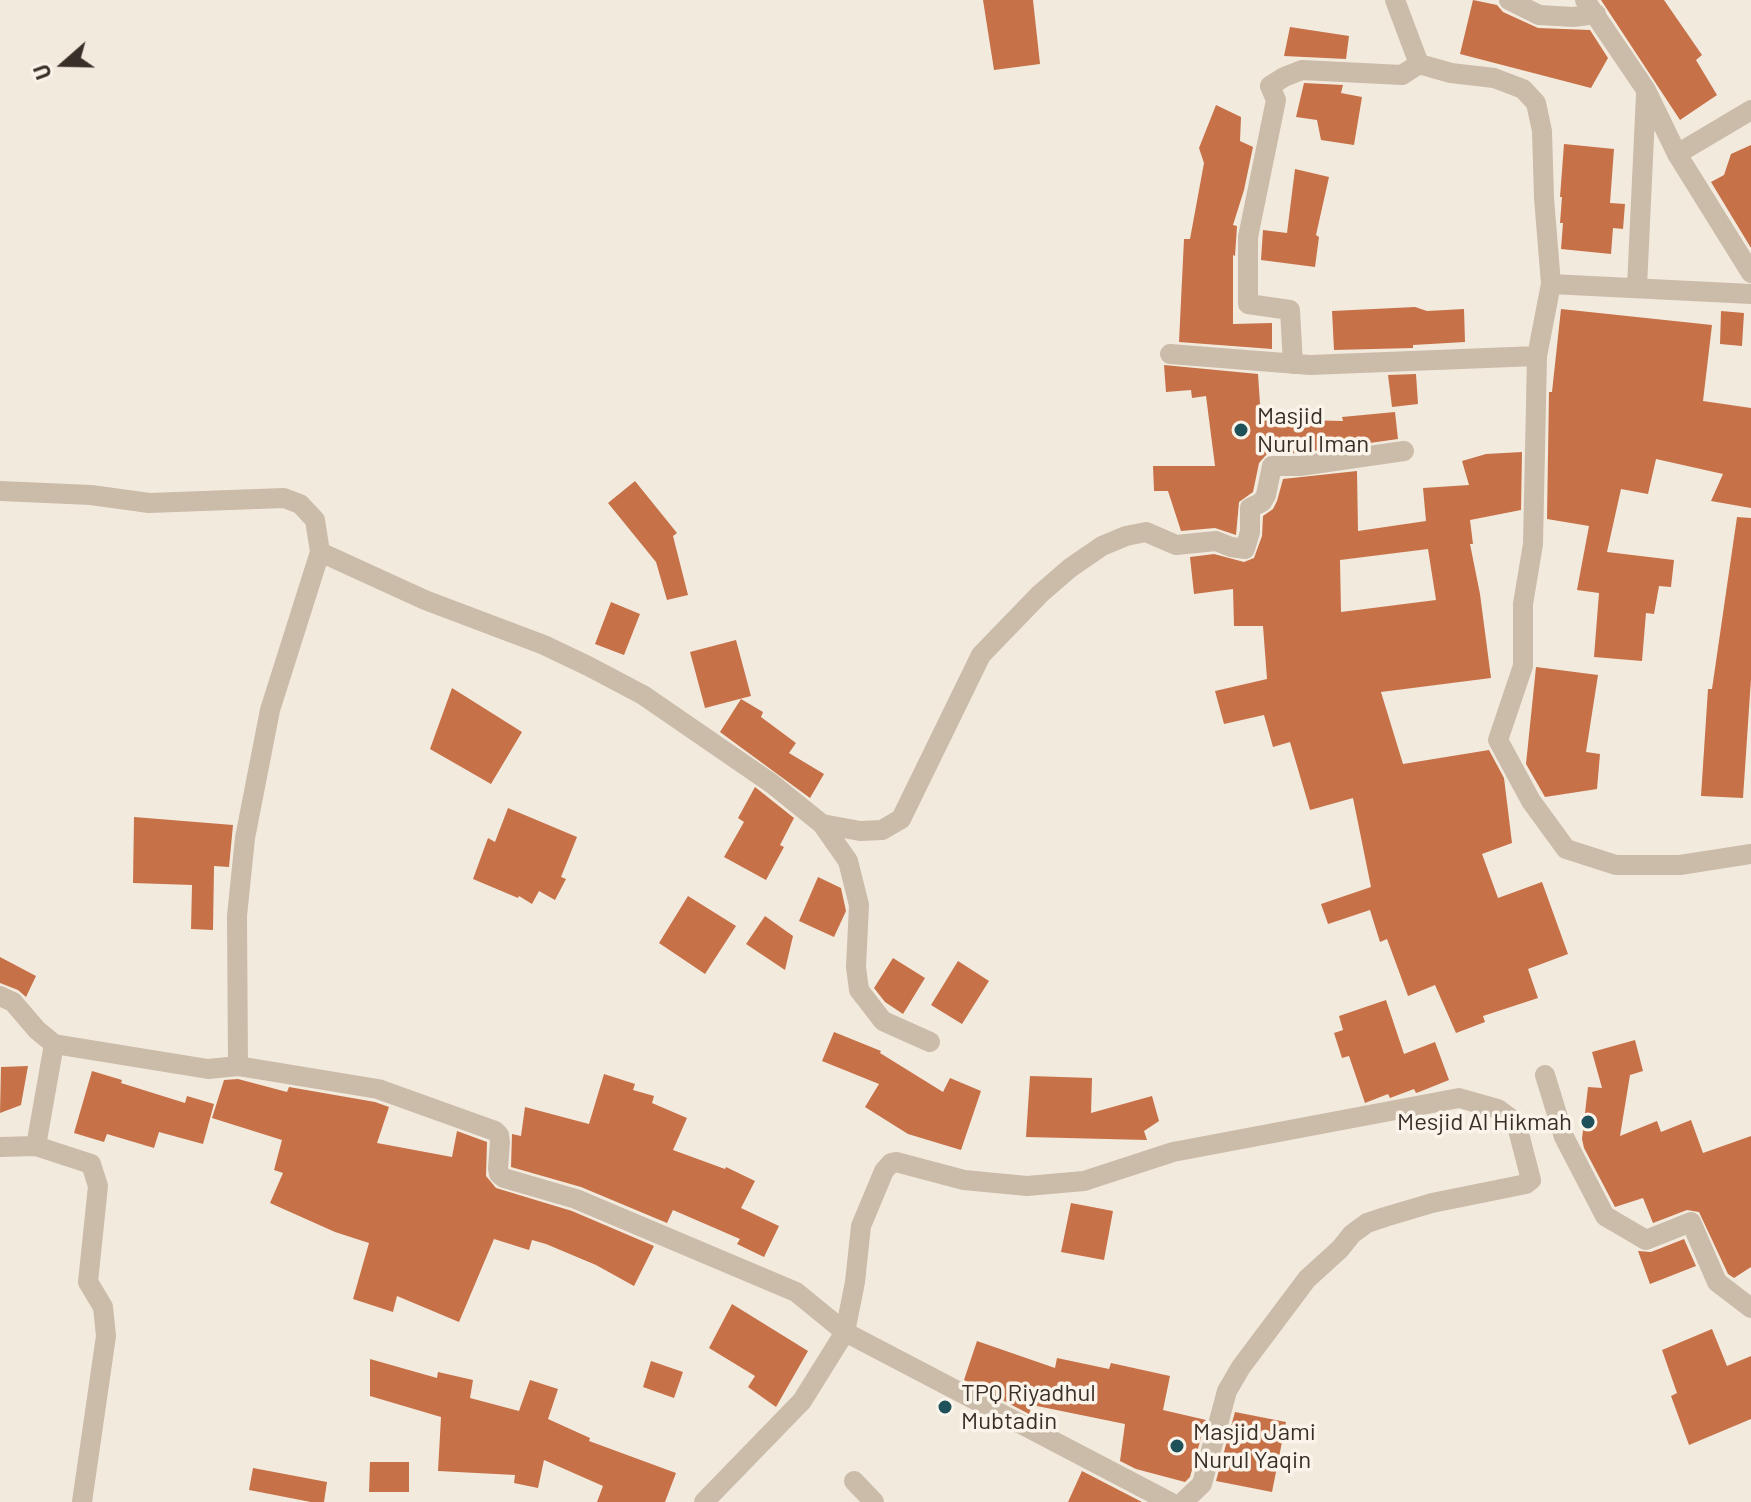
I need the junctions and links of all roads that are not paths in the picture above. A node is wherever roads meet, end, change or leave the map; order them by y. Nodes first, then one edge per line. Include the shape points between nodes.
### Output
1 (1395, 0) edge
2 (1509, 0) edge
3 (1590, 7) edge
4 (1419, 64) junction
5 (1646, 90) junction
6 (1751, 110) edge
7 (1677, 154) junction
8 (1751, 273) edge
9 (1551, 284) junction
10 (1637, 287) junction
11 (1751, 294) edge
12 (1170, 354) dead end
13 (1537, 356) junction
14 (1293, 364) junction
15 (1404, 451) dead end
16 (0, 491) edge
17 (320, 552) junction
18 (822, 824) junction
19 (1751, 854) edge
20 (0, 996) edge
21 (930, 1042) dead end
22 (54, 1044) junction
23 (238, 1066) junction
24 (1545, 1075) dead end
25 (36, 1146) junction
26 (0, 1147) edge
27 (1751, 1308) edge
28 (845, 1332) junction
29 (854, 1481) dead end
30 (82, 1502) edge
31 (704, 1502) edge
32 (874, 1502) edge
33 (1170, 1502) edge
34 (1183, 1502) edge

1 - 4 street
2 - 3 street via 1539,15 1573,17
3 - 5 street
4 - 9 street via 1494,78 1523,89 1536,103
4 - 14 street via 1402,75 1302,70 1270,86 1276,100 1248,237 1248,304 1290,310
5 - 7 street
5 - 10 street
6 - 7 street
7 - 8 street
9 - 10 street
9 - 13 street
10 - 11 street
12 - 14 street
13 - 14 street
13 - 19 street via 1533,544 1523,604 1523,666 1498,740 1531,801 1566,849 1616,865 1680,865
15 - 18 street via 1272,466 1266,495 1250,508 1245,549 1216,541 1176,545 1146,532 1102,546 1040,594 981,655 901,819 882,830
16 - 17 street via 149,503 284,498 300,504 315,520
17 - 18 street via 425,600 544,645 643,695
17 - 23 street via 270,710 245,838 237,916
18 - 21 street via 848,861 859,905 859,990 883,1021
20 - 22 street via 13,1002
22 - 23 street via 208,1069
22 - 25 street
23 - 28 street via 378,1089 495,1131 499,1174 504,1178 576,1199 796,1292
24 - 27 street via 1564,1137 1605,1216 1646,1240 1691,1222 1717,1282
25 - 26 street
25 - 30 street via 91,1164 98,1186 88,1282 103,1307 106,1336
28 - 31 street via 802,1401
28 - 33 street
28 - 34 street via 861,1226 884,1171 896,1162 964,1180 1027,1186 1084,1181 1173,1152 1459,1098 1498,1109 1516,1122 1531,1180 1526,1184 1367,1223 1307,1279 1227,1391 1202,1484
29 - 32 street

